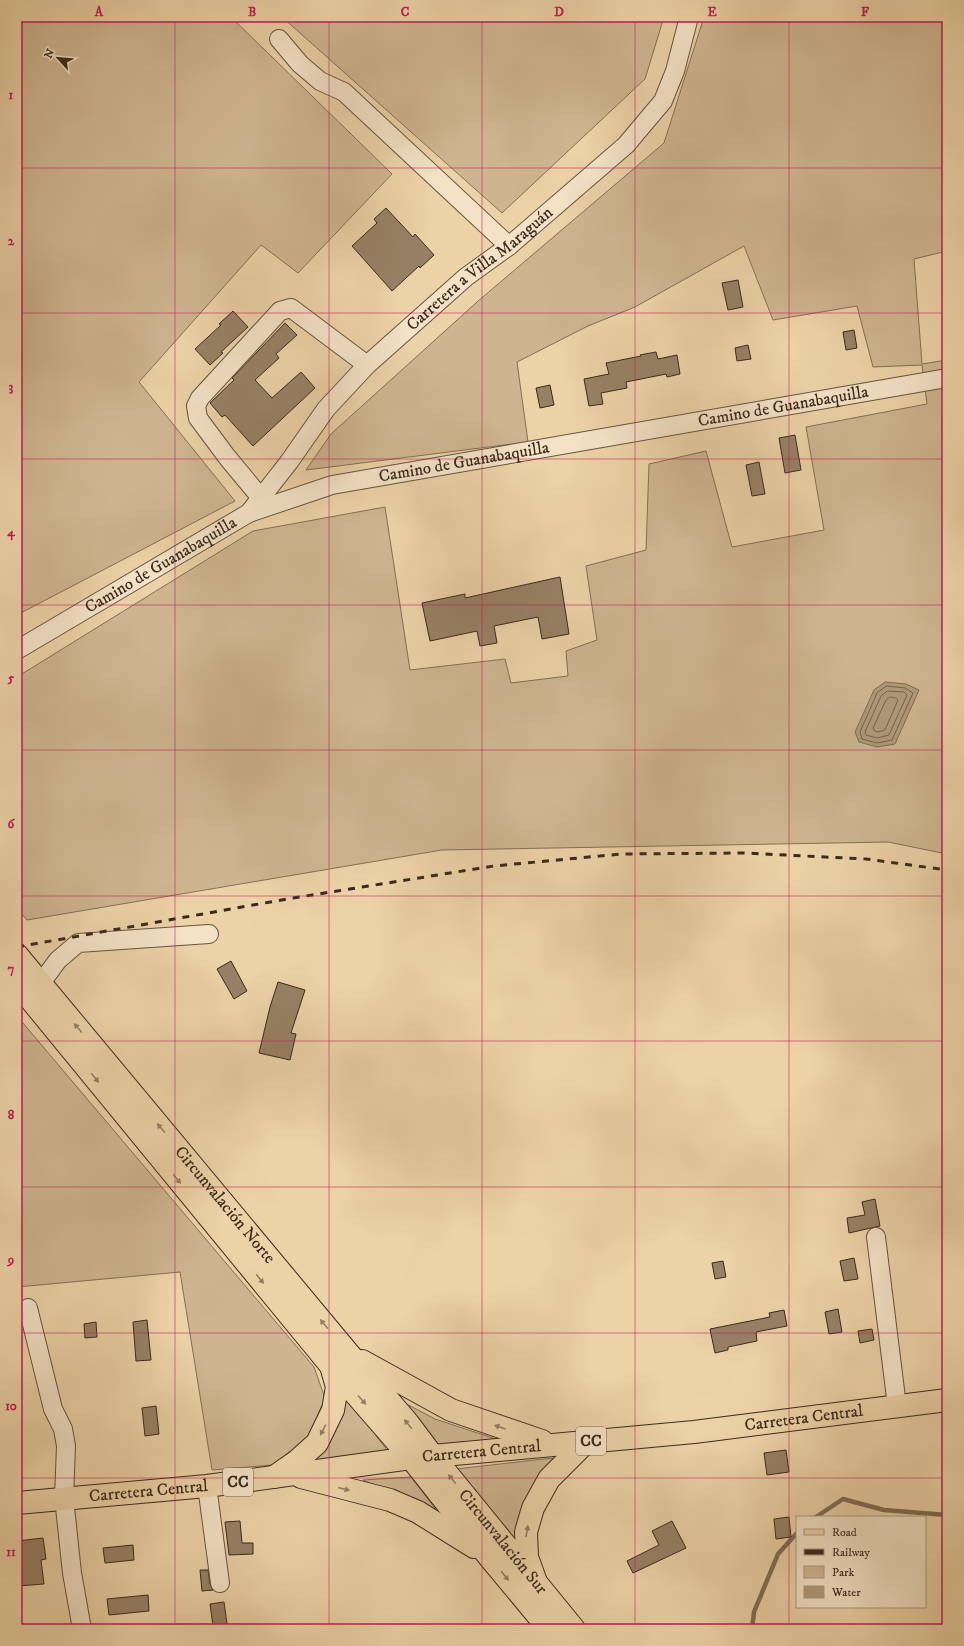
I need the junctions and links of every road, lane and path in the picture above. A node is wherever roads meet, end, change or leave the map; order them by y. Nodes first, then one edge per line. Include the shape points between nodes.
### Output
1 (689, 17) edge
2 (279, 39) dead end
3 (509, 246) junction
4 (367, 365) junction
5 (947, 378) edge
6 (261, 498) junction
7 (249, 513) junction
8 (17, 650) edge
9 (209, 934) dead end
10 (17, 955) edge
11 (17, 983) edge
12 (41, 983) junction
13 (876, 1237) dead end
14 (28, 1308) dead end
15 (349, 1354) junction
16 (331, 1366) junction
17 (947, 1400) edge
18 (897, 1406) junction
19 (587, 1441) junction
20 (550, 1444) junction
21 (422, 1456) junction
22 (283, 1476) junction
23 (207, 1486) junction
24 (64, 1498) junction
25 (17, 1503) edge
26 (490, 1558) junction
27 (536, 1582) junction
28 (220, 1583) dead end
29 (78, 1626) edge
30 (550, 1629) edge
31 (574, 1629) edge

1 - 3 street, Carretera a Villa Maraguán via 675,71 662,102 626,145
2 - 3 street via 300,64 320,81 344,92
3 - 4 street, Carretera a Villa Maraguán via 466,277
4 - 6 street, Carretera a Villa Maraguán via 326,409
4 - 6 street via 291,308 280,311 200,398 196,406 198,418
5 - 7 street, Camino de Guanabaquilla via 332,485
6 - 7 street, Carretera a Villa Maraguán
7 - 8 street, Camino de Guanabaquilla
9 - 12 street via 78,943 58,960
10 - 12 main road, Circunvalación Norte
11 -> 16 main road, Circunvalación Norte
15 -> 12 main road, Circunvalación Norte
13 - 18 street
14 - 24 street via 53,1409 63,1429 66,1446
20 -> 15 main road via 451,1410
21 -> 15 main road, Circunvalación Norte via 408,1423
16 -> 21 main road, Circunvalación Norte
16 -> 22 main road via 337,1387 333,1410 317,1443
17 - 18 main road, Carretera Central / CC
18 - 19 main road, Carretera Central / CC via 694,1432
19 - 20 main road, Carretera Central / CC
27 -> 19 main road via 527,1557 526,1532 533,1508 549,1479
20 - 21 main road, Carretera Central / CC
21 - 22 main road, Carretera Central / CC
21 - 26 main road, Circunvalación Sur
27 -> 21 main road, Circunvalación Sur
22 - 23 main road, Carretera Central / CC
22 -> 26 main road via 397,1503 424,1516
23 - 24 main road, Carretera Central / CC
23 - 28 street
24 - 25 main road, Carretera Central / CC
24 - 29 street
26 -> 30 main road, Circunvalación Sur
27 - 31 main road, Circunvalación Sur

